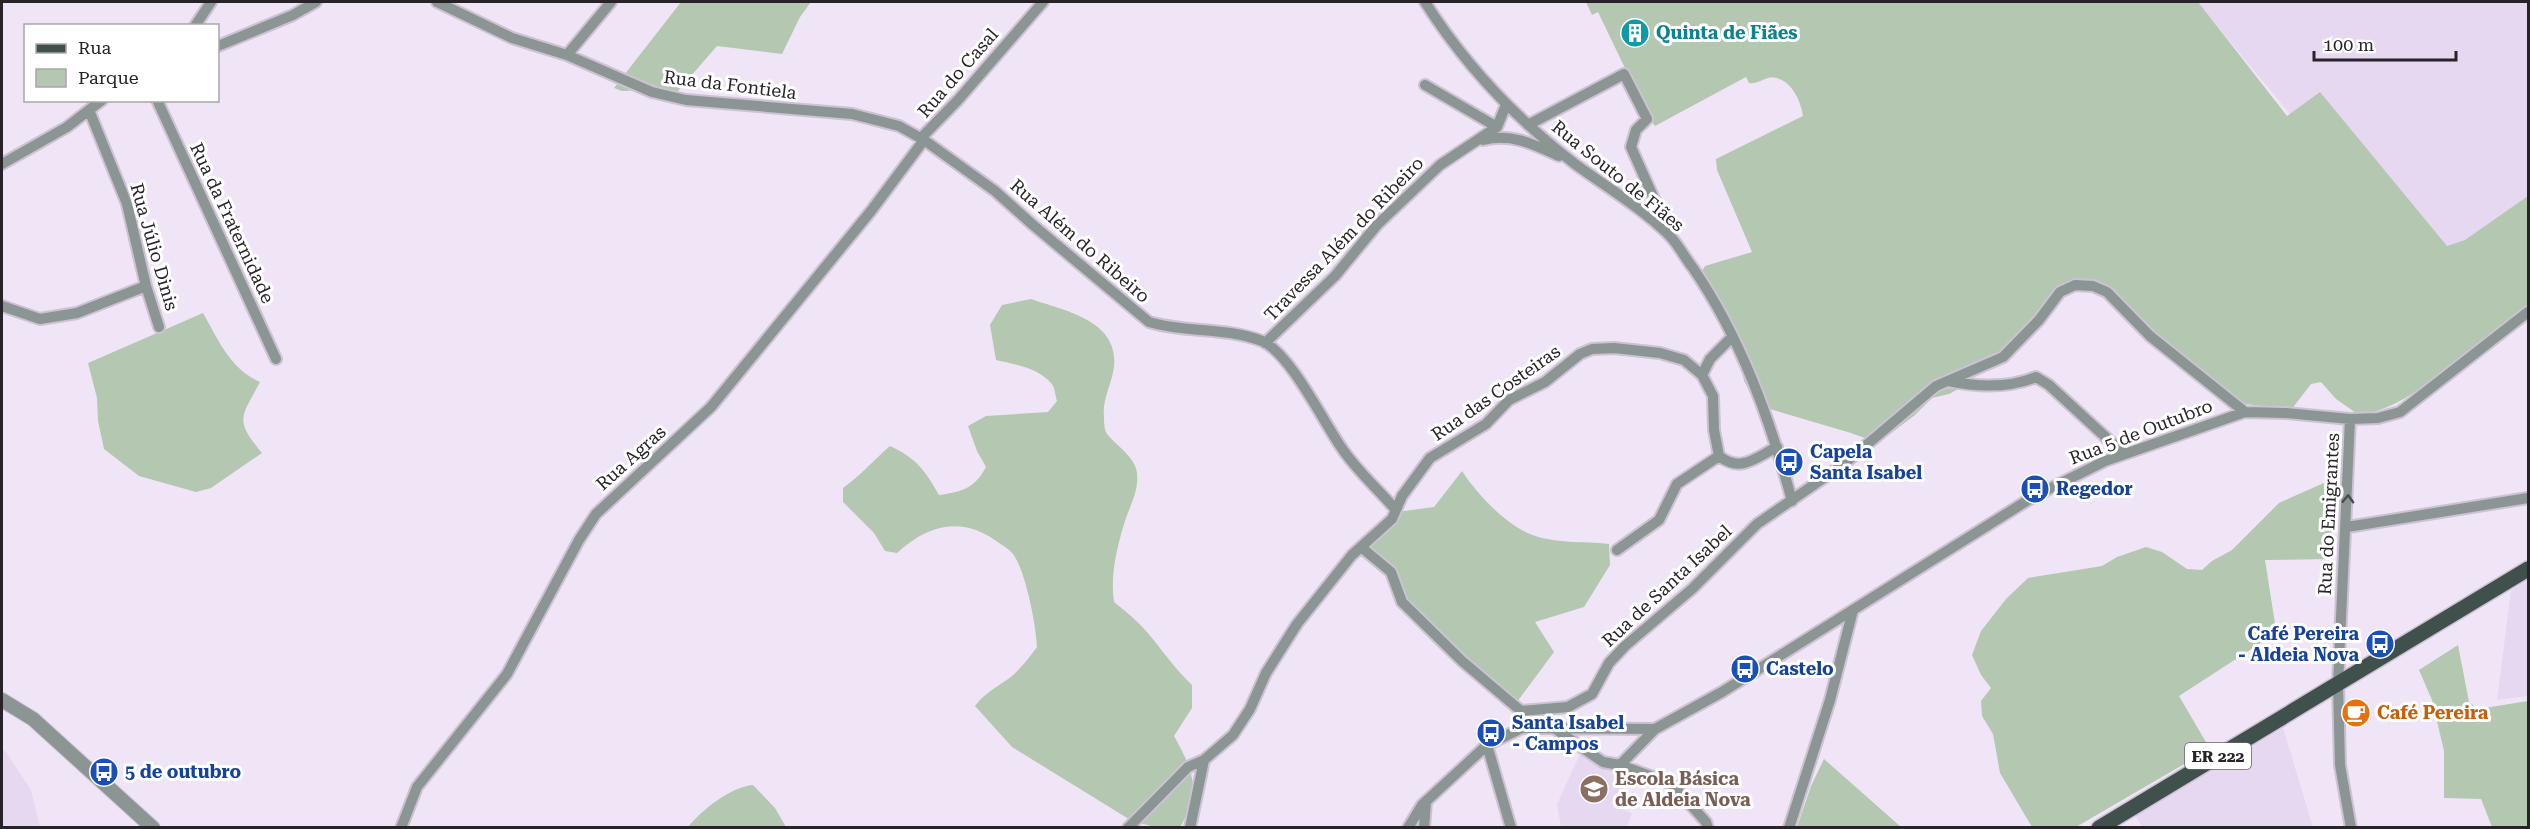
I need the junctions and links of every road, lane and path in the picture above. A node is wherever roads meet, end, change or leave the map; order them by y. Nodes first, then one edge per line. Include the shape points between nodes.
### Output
1 (211, 2) edge
2 (316, 2) edge
3 (437, 2) edge
4 (611, 2) edge
5 (1043, 2) edge
6 (1425, 2) edge
7 (196, 24) edge
8 (219, 46) edge
9 (567, 55) junction
10 (1425, 85) dead end
11 (99, 102) edge
12 (158, 102) edge
13 (1506, 105) junction
14 (88, 110) junction
15 (1528, 124) junction
16 (1497, 127) junction
17 (923, 139) junction
18 (1478, 141) junction
19 (1573, 162) junction
20 (2, 164) edge
21 (1670, 236) junction
22 (146, 286) junction
23 (2, 306) edge
24 (2529, 312) edge
25 (159, 327) dead end
26 (1732, 337) junction
27 (1265, 343) junction
28 (276, 359) dead end
29 (1702, 375) junction
30 (1948, 381) junction
31 (2245, 412) junction
32 (2350, 419) junction
33 (1777, 447) junction
34 (2124, 454) junction
35 (1719, 456) junction
36 (2529, 498) edge
37 (1792, 501) junction
38 (1396, 510) junction
39 (2347, 527) junction
40 (1361, 547) junction
41 (1617, 550) dead end
42 (2529, 569) edge
43 (1853, 610) junction
44 (2337, 684) junction
45 (2, 700) edge
46 (1521, 711) junction
47 (1522, 728) junction
48 (1554, 728) junction
49 (1655, 729) junction
50 (1487, 745) junction
51 (1204, 760) junction
52 (1620, 765) junction
53 (1426, 802) junction
54 (143, 823) edge
55 (153, 828) edge
56 (401, 828) edge
57 (1128, 828) edge
58 (1190, 828) edge
59 (1407, 828) edge
60 (1424, 828) edge
61 (1511, 828) edge
62 (1708, 828) edge
63 (1789, 828) edge
64 (2099, 828) edge
65 (2351, 828) edge

1 - 7 street
2 - 8 street
3 - 9 street, Rua da Fontiela via 512,38
4 - 9 street
5 - 17 street, Rua do Casal
6 - 13 street, Rua Souto de Fiães via 1446,35
9 - 17 street, Rua da Fontiela via 652,92 686,100 852,114 899,126
10 - 16 street
11 - 14 street
12 - 28 street, Rua da Fraternidade
13 - 15 street, Rua Souto de Fiães
13 - 16 street
14 - 20 street via 67,127
14 - 22 street, Rua Júlio Dinis via 127,204
15 - 19 street, Rua Souto de Fiães
15 - 21 street via 1624,74 1647,118 1636,130 1631,147
16 - 18 street, Travessa Além do Ribeiro
17 - 27 street, Rua Além do Ribeiro via 995,190 1149,322 1246,336
17 - 56 street, Rua Agras via 871,211 711,407 596,514 507,674 417,787
18 - 19 street, Travessa Além do Ribeiro via 1497,137 1521,139
18 - 27 street, Travessa Além do Ribeiro via 1440,165 1407,196 1335,276
19 - 21 street, Rua Souto de Fiães
21 - 26 street, Rua Souto de Fiães via 1712,296
22 - 23 street via 77,313 39,319
22 - 25 street, Rua Júlio Dinis
24 - 32 street, Rua 5 de Outubro via 2400,412
26 - 29 street via 1710,358
26 - 33 street, Rua Souto de Fiães
27 - 38 street, Rua Além do Ribeiro via 1281,357 1307,392 1342,449
29 - 35 street via 1713,396
29 - 38 street, Rua das Costeiras via 1684,360 1660,353 1614,348 1580,354 1545,382 1509,400 1486,424 1430,458
30 - 31 street, Rua de Santa Isabel via 2003,357 2060,292 2075,285 2093,286 2107,292 2150,336
30 - 34 street via 2001,385 2022,383 2036,376
30 - 37 street, Rua de Santa Isabel via 1936,386 1844,464
31 - 32 street, Rua 5 de Outubro
31 - 34 street, Rua 5 de Outubro
39 -> 32 street, Rua do Emigrantes
33 - 35 street via 1742,465 1728,463
33 - 37 street, Rua Souto de Fiães
34 - 43 street, Rua 5 de Outubro via 2033,497
35 - 41 street via 1677,484 1659,520
36 - 39 street
37 - 46 street, Rua de Santa Isabel via 1757,524 1692,589 1625,646 1609,663 1592,694 1568,707
38 - 40 street, Rua das Costeiras
39 - 44 street, Rua do Emigrantes
40 - 46 street via 1390,572 1402,602
40 - 51 street, Rua das Costeiras via 1297,624 1233,735
42 - 44 main road, ER 222
43 - 49 street, Rua 5 de Outubro
43 - 63 street via 1830,699
44 - 64 main road, ER 222
44 - 65 street, Rua do Emigrantes via 2340,765
45 - 54 street via 33,720
46 - 47 street
47 - 48 street, Rua 5 de Outubro
47 - 50 street, Rua 5 de Outubro
48 - 49 street, Rua 5 de Outubro
48 - 52 street via 1603,762
49 - 52 street, Rua 5 de Outubro
50 - 53 street, Rua 5 de Outubro
50 - 61 street
51 - 57 street, Rua das Costeiras via 1188,766
51 - 58 street
52 - 62 street via 1671,784
53 - 59 street, Rua 5 de Outubro
53 - 60 street
54 - 55 street

